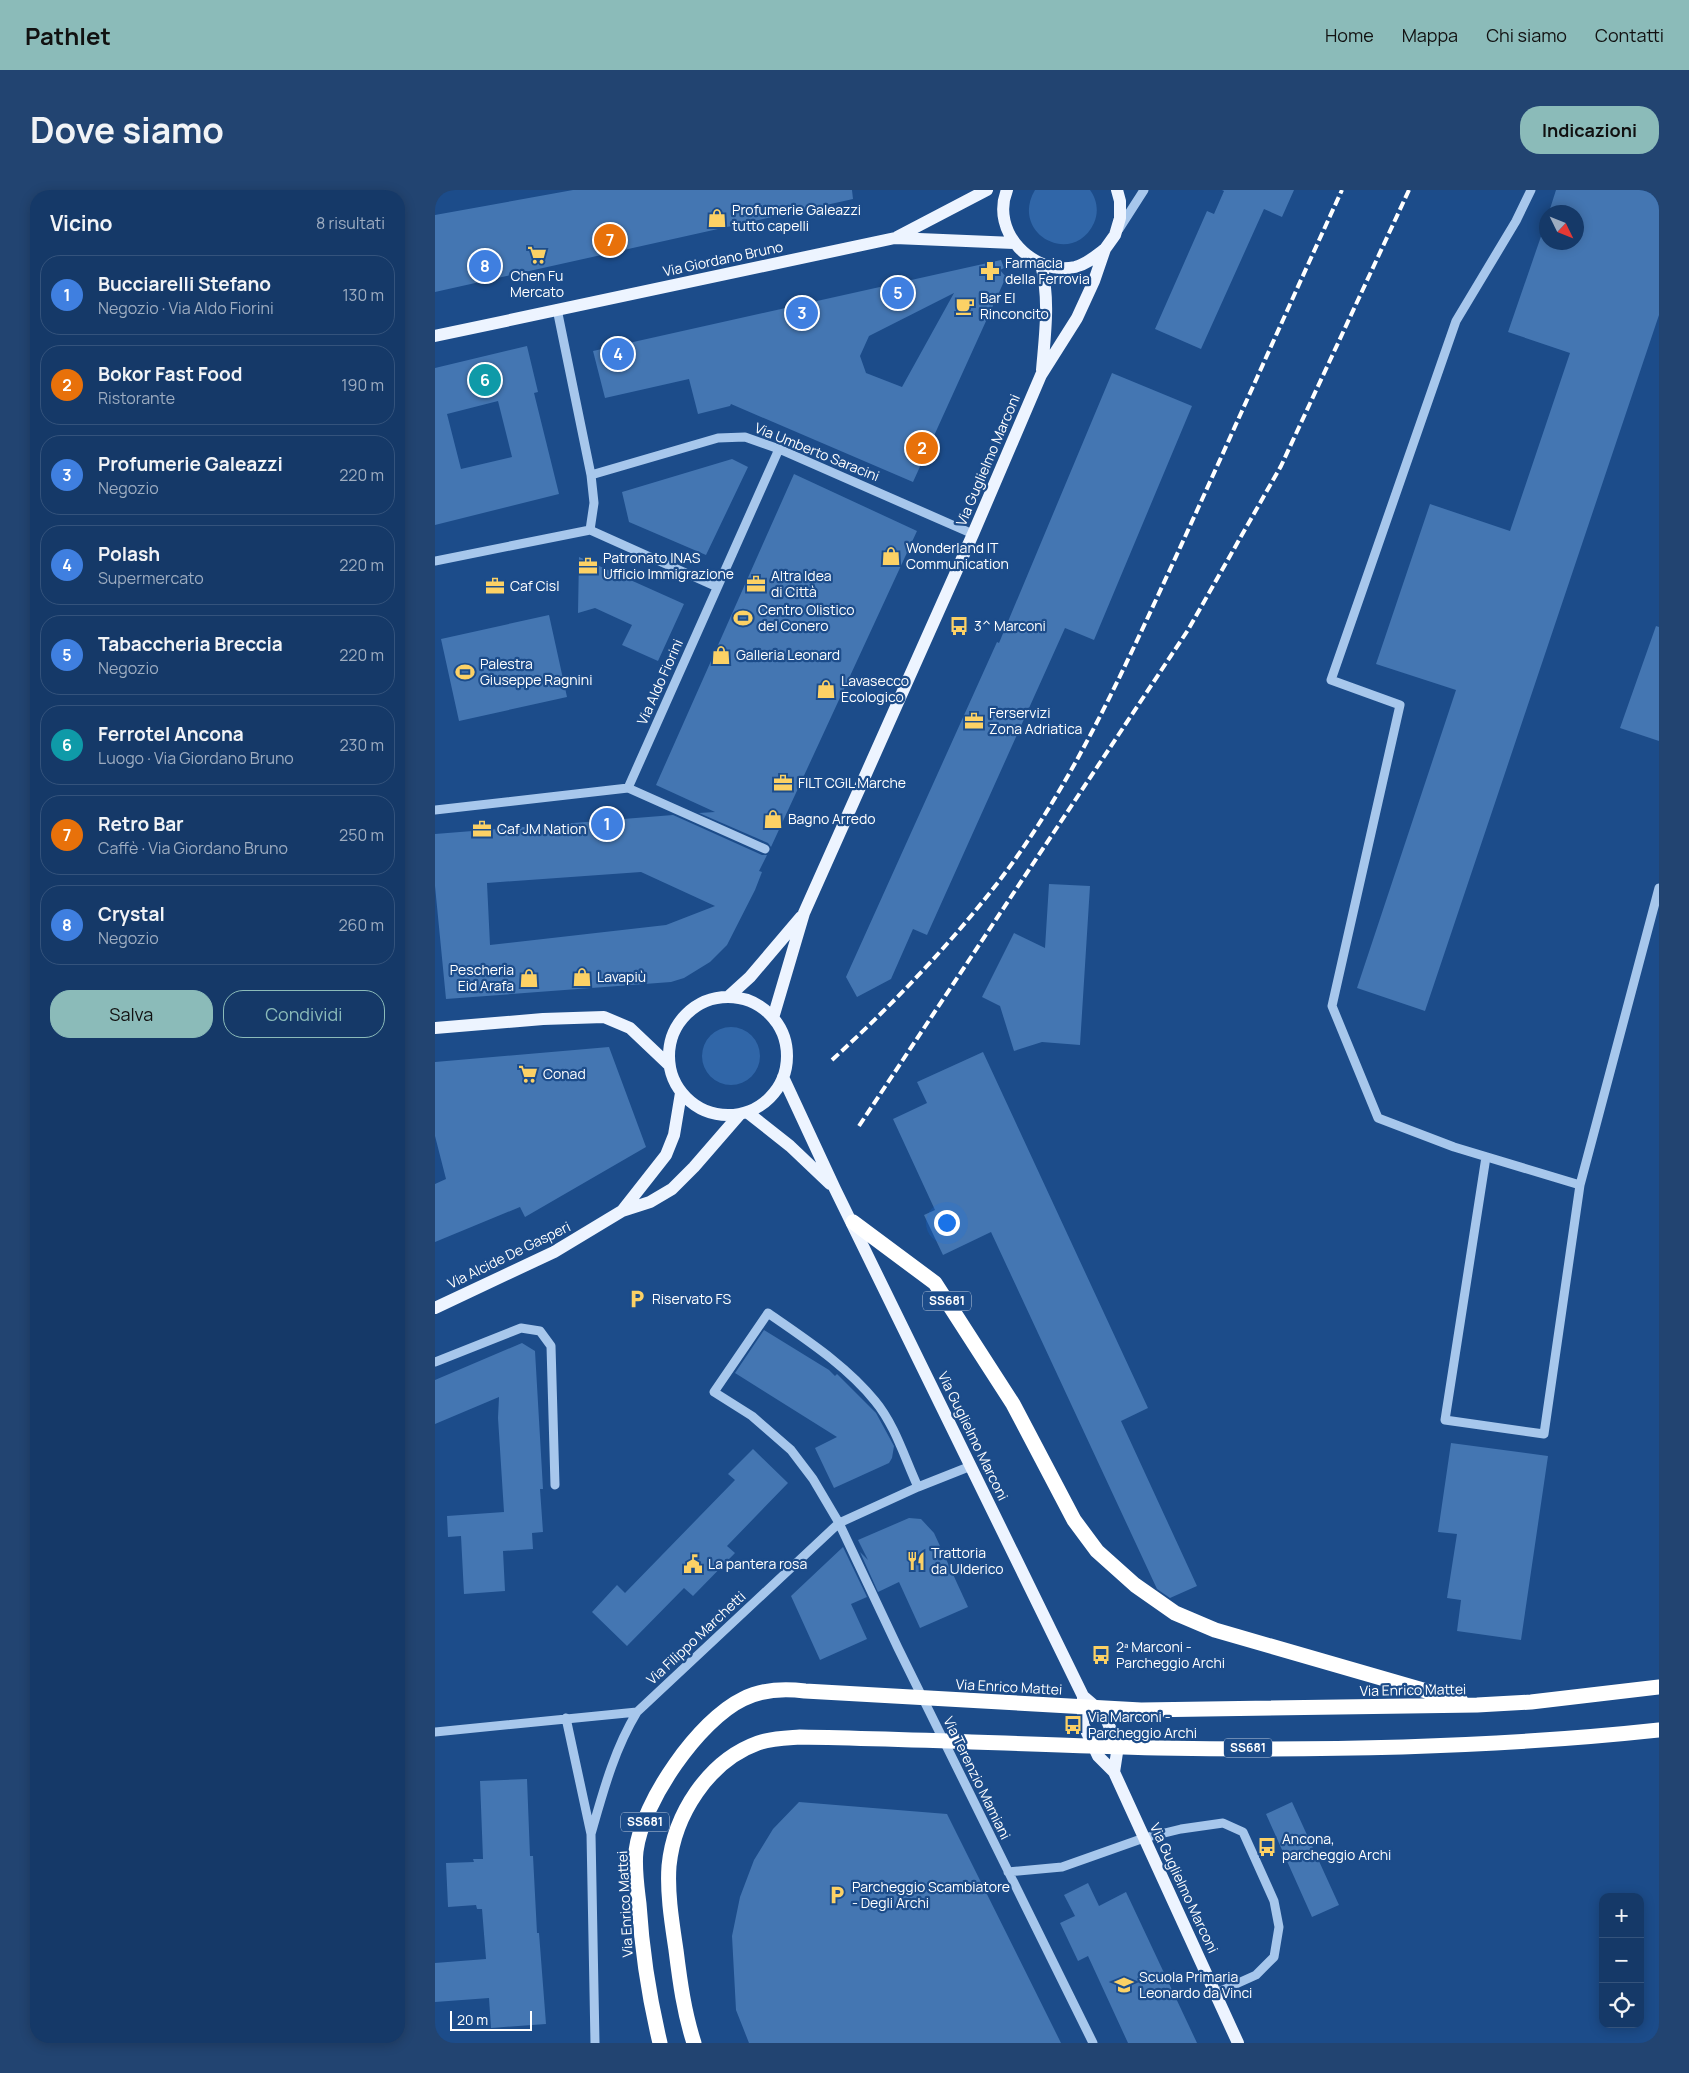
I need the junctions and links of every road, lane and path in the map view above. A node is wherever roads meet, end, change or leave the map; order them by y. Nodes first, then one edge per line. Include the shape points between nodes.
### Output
1 (987, 190) edge
2 (1007, 190) edge
3 (1117, 190) edge
4 (1145, 190) edge
5 (1531, 190) edge
6 (1115, 235) junction
7 (895, 238) junction
8 (1014, 243) junction
9 (1105, 249) junction
10 (1041, 264) junction
11 (557, 309) junction
12 (435, 336) edge
13 (1041, 375) junction
14 (779, 449) junction
15 (591, 475) junction
16 (590, 530) junction
17 (973, 534) junction
18 (435, 561) edge
19 (717, 587) junction
20 (628, 788) junction
21 (435, 810) edge
22 (765, 849) dead end
23 (1659, 888) edge
24 (804, 914) junction
25 (728, 997) junction
26 (773, 1018) junction
27 (435, 1028) edge
28 (669, 1065) junction
29 (783, 1077) junction
30 (681, 1093) junction
31 (744, 1113) junction
32 (1486, 1157) junction
33 (1580, 1185) junction
34 (835, 1189) junction
35 (622, 1211) junction
36 (853, 1222) junction
37 (435, 1308) edge
38 (435, 1362) edge
39 (971, 1466) junction
40 (555, 1485) dead end
41 (918, 1487) junction
42 (839, 1523) junction
43 (1659, 1687) edge
44 (1083, 1696) junction
45 (1477, 1705) junction
46 (637, 1712) junction
47 (566, 1718) junction
48 (1659, 1730) edge
49 (435, 1732) edge
50 (1114, 1772) junction
51 (591, 1834) junction
52 (1145, 1838) junction
53 (1008, 1872) junction
54 (1216, 1993) junction
55 (595, 2043) edge
56 (660, 2043) edge
57 (694, 2043) edge
58 (1093, 2043) edge
59 (1238, 2043) edge

1 - 7 main road, Via Giordano Bruno
2 - 8 main road, Via Guglielmo Marconi via 1006,227
3 - 6 main road, Via Guglielmo Marconi via 1120,218
4 - 6 street, Via Guglielmo Marconi
5 - 32 street via 1456,321 1331,680 1400,704 1332,1006 1378,1118
6 - 9 main road, Via Guglielmo Marconi
7 - 8 main road, Via Giordano Bruno
7 - 11 main road, Via Giordano Bruno
8 - 10 main road, Via Guglielmo Marconi via 1026,256
9 - 10 main road, Via Guglielmo Marconi via 1091,260 1075,266 1058,268
9 - 13 main road, Via Guglielmo Marconi via 1077,318
10 - 13 main road, Via Guglielmo Marconi via 1047,309
11 - 12 main road, Via Giordano Bruno
11 - 15 street
13 - 17 main road, Via Guglielmo Marconi
14 - 15 street, Via Umberto Saracini via 745,437 718,438
14 - 17 street, Via Umberto Saracini
14 - 19 street, Via Aldo Fiorini
15 - 16 street via 593,503
16 - 18 street
16 - 19 street
17 - 24 main road, Via Guglielmo Marconi
19 - 20 street, Via Aldo Fiorini
20 - 21 street
20 - 22 street
23 - 33 street
24 - 25 main road, Via Guglielmo Marconi via 750,977
24 - 26 main road, Via Guglielmo Marconi
25 - 26 main road via 753,1003
25 - 28 main road via 705,1002 685,1015 672,1035
26 - 29 main road via 786,1048
27 - 28 main road via 603,1017 631,1028
28 - 30 main road
29 - 31 main road via 769,1098
29 - 34 main road, Via Guglielmo Marconi
30 - 31 main road via 702,1110 727,1116
30 - 35 main road, Via Alcide De Gasperi via 674,1135 666,1154
31 - 34 main road, Via Guglielmo Marconi via 790,1146
31 - 35 main road, Via Alcide De Gasperi via 672,1188 650,1202
32 - 33 street
32 - 33 street via 1445,1420 1543,1434
34 - 36 main road, Via Guglielmo Marconi
35 - 37 main road, Via Alcide De Gasperi via 554,1252
36 - 39 main road, Via Guglielmo Marconi
36 - 45 highway, SS681 via 935,1283 1013,1404 1085,1537 1115,1568 1156,1601 1196,1623 1222,1632
38 - 40 street via 521,1328 540,1331 551,1346
39 - 41 street, Via Filippo Marchetti
39 - 44 main road, Via Guglielmo Marconi
41 - 42 street, Via Filippo Marchetti
41 - 42 street, Via Terenzio Mamiani via 875,1400 815,1346 768,1313 714,1392 752,1416 791,1450
42 - 46 street, Via Filippo Marchetti
42 - 53 street, Via Terenzio Mamiani
43 - 45 highway, Via Enrico Mattei / SS681
44 - 50 main road, Via Guglielmo Marconi via 1083,1724 1098,1756
44 - 50 main road, Via Guglielmo Marconi via 1104,1714 1118,1746
45 - 56 highway, Via Enrico Mattei / SS681 via 1141,1710 787,1689 773,1689 742,1699 716,1718 674,1767 651,1806 636,1852 644,1963
46 - 47 street
46 - 51 street, Via Filippo Marchetti via 619,1746
47 - 49 street
47 - 51 street
48 - 57 highway, SS681 via 1535,1742 1394,1748 1159,1748 800,1737 769,1740 726,1761 697,1792 680,1820 672,1850 669,1879 680,1988
50 - 52 main road, Via Guglielmo Marconi
51 - 55 street
52 - 53 street via 1062,1867
52 - 54 main road, Via Guglielmo Marconi
52 - 54 street via 1223,1823 1243,1832 1274,1901 1279,1927 1274,1957 1256,1974
53 - 58 street, Via Terenzio Mamiani
54 - 59 main road, Via Guglielmo Marconi

